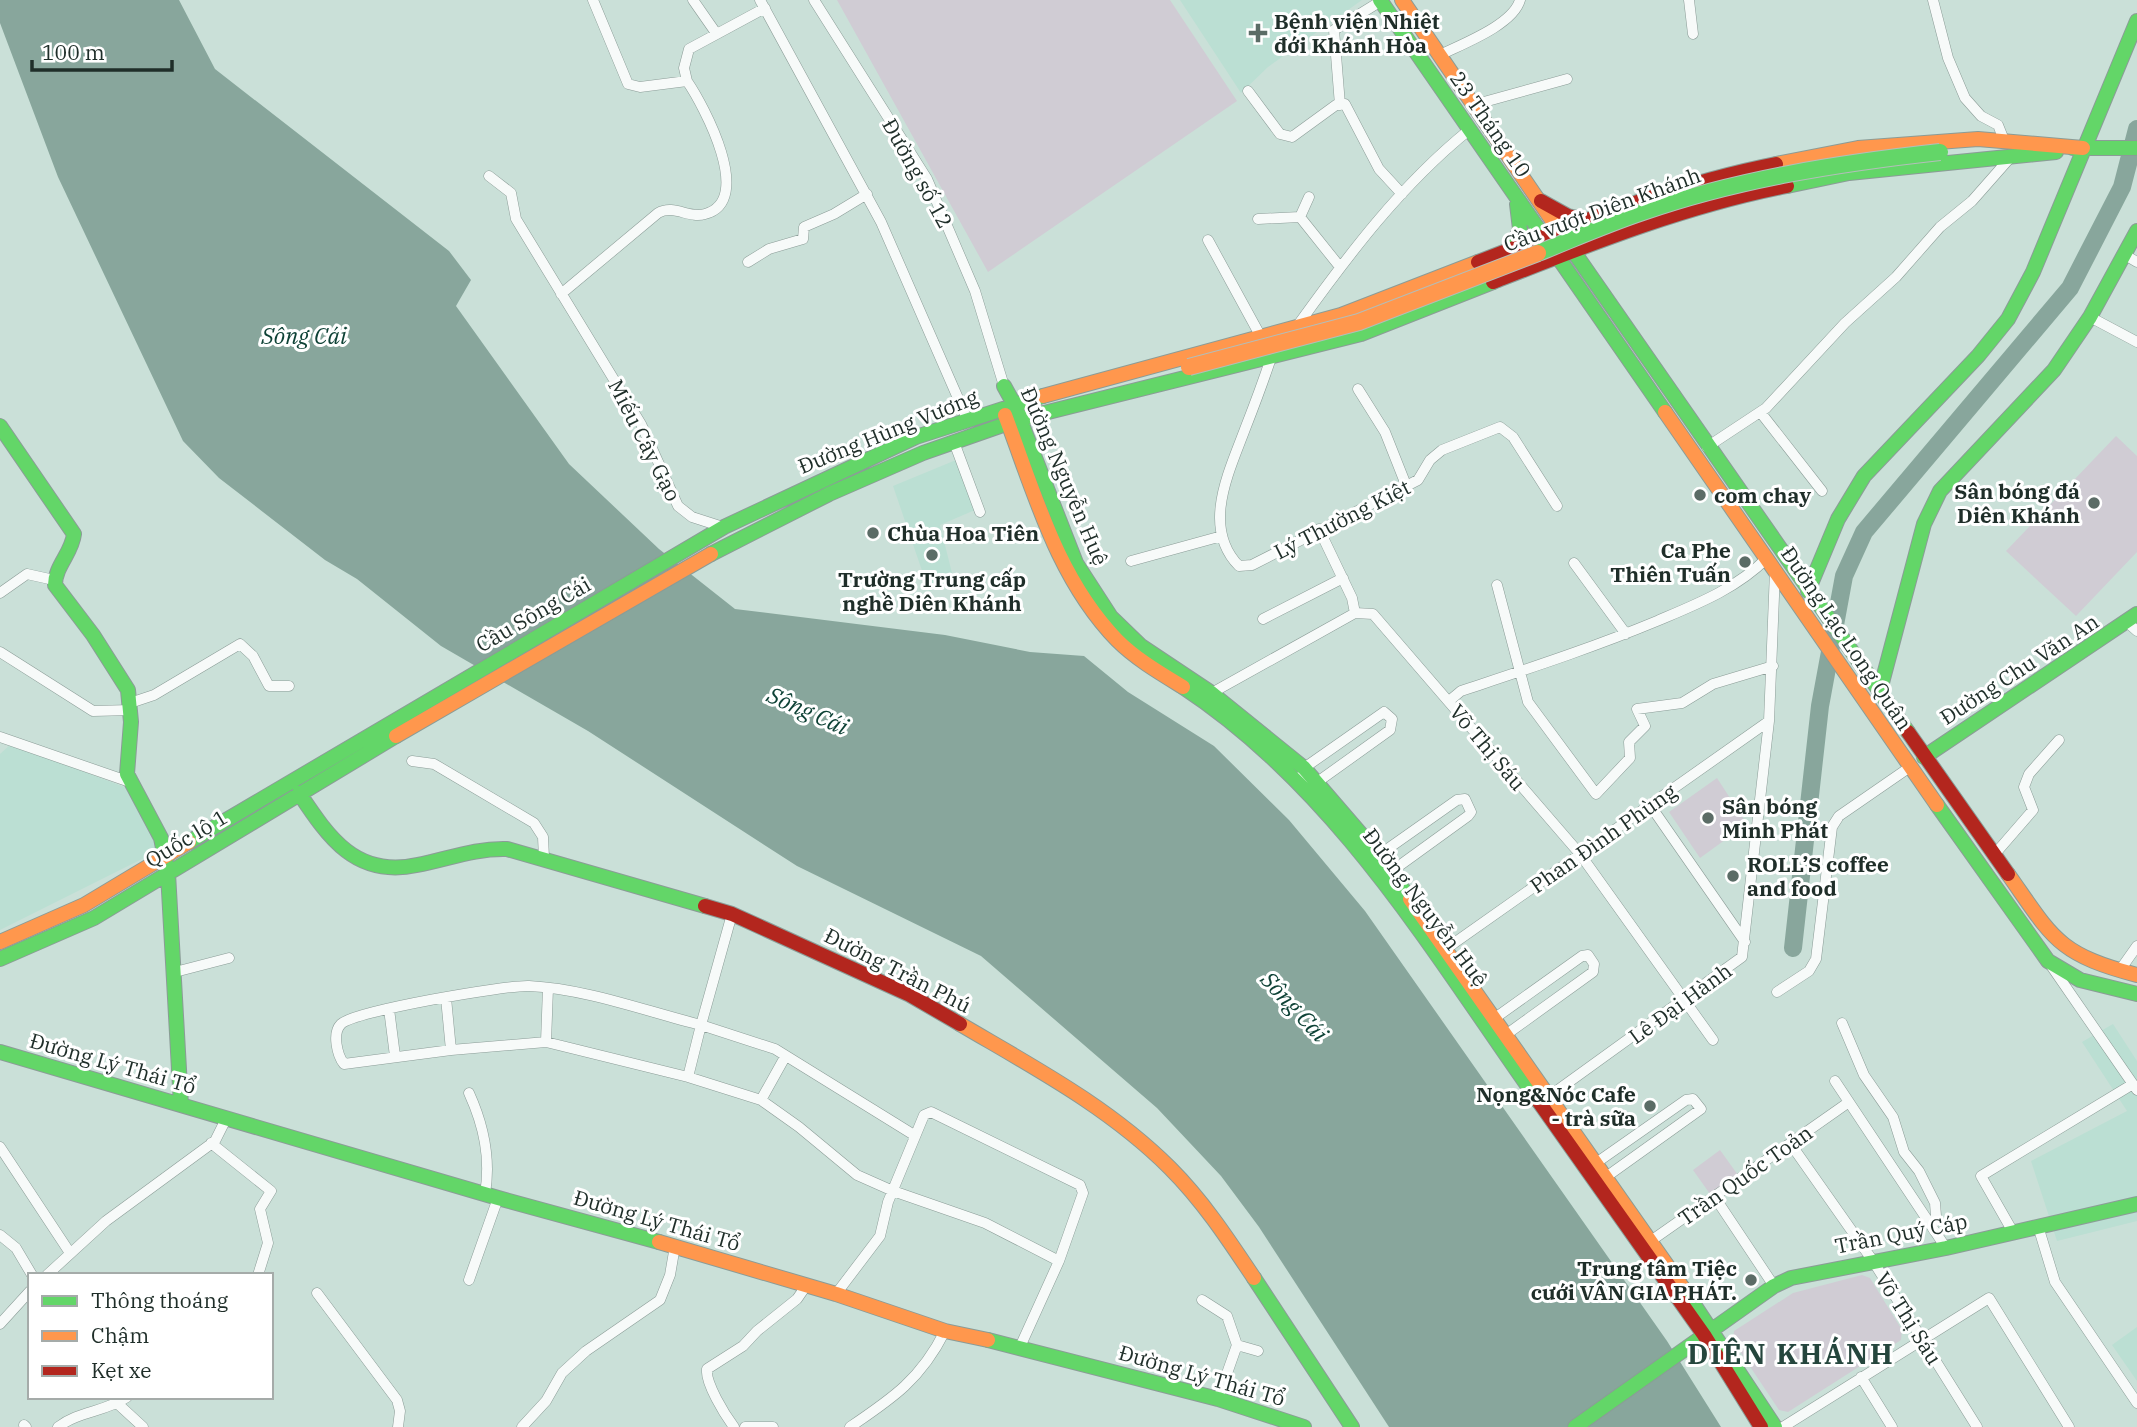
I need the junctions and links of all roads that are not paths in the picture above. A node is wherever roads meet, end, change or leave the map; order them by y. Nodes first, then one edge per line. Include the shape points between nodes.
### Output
1 (593, 0) edge
2 (693, 0) edge
3 (805, 0) edge
4 (814, 0) edge
5 (1380, 0) edge
6 (1402, 0) edge
7 (1520, 0) edge
8 (1689, 0) edge
9 (1933, 0) edge
10 (763, 4) edge
11 (819, 12) junction
12 (2137, 20) edge
13 (716, 33) junction
14 (1693, 34) dead end
15 (1440, 55) junction
16 (1567, 79) dead end
17 (687, 81) junction
18 (1248, 91) dead end
19 (1340, 105) junction
20 (1473, 105) junction
21 (1469, 130) junction
22 (2004, 140) junction
23 (2083, 148) junction
24 (2137, 148) edge
25 (2010, 158) junction
26 (489, 176) dead end
27 (867, 194) junction
28 (1402, 194) junction
29 (1535, 196) junction
30 (1309, 197) dead end
31 (1516, 198) junction
32 (1300, 216) junction
33 (1258, 219) dead end
34 (1587, 220) junction
35 (2137, 231) edge
36 (1551, 234) junction
37 (1208, 240) dead end
38 (1511, 250) junction
39 (1565, 255) junction
40 (2131, 259) edge
41 (748, 262) dead end
42 (1340, 267) junction
43 (561, 294) junction
44 (2090, 317) junction
45 (1295, 328) junction
46 (1261, 337) junction
47 (2137, 342) edge
48 (1271, 358) junction
49 (1129, 382) junction
50 (1004, 386) joint
51 (1358, 389) dead end
52 (1011, 413) junction
53 (1761, 413) junction
54 (967, 419) junction
55 (0, 426) edge
56 (973, 435) junction
57 (954, 442) junction
58 (1707, 447) junction
59 (1405, 485) junction
60 (1822, 491) dead end
61 (1557, 506) dead end
62 (980, 512) dead end
63 (1319, 529) junction
64 (720, 536) junction
65 (1222, 536) junction
66 (1131, 561) dead end
67 (1574, 563) dead end
68 (1771, 564) junction
69 (1343, 578) junction
70 (54, 580) junction
71 (1497, 585) dead end
72 (1808, 591) junction
73 (0, 593) edge
74 (1355, 613) junction
75 (1263, 619) dead end
76 (2134, 623) edge
77 (1626, 634) junction
78 (0, 652) edge
79 (1773, 666) junction
80 (1520, 671) junction
81 (289, 686) dead end
82 (1880, 695) junction
83 (1207, 696) junction
84 (1449, 701) junction
85 (130, 707) junction
86 (1769, 721) junction
87 (373, 731) joint
88 (0, 737) edge
89 (2059, 740) dead end
90 (387, 741) joint
91 (1924, 757) junction
92 (412, 761) dead end
93 (1910, 767) junction
94 (1306, 778) junction
95 (130, 782) junction
96 (299, 793) junction
97 (1650, 805) junction
98 (1580, 854) junction
99 (166, 855) junction
100 (1379, 855) junction
101 (1994, 855) junction
102 (544, 858) junction
103 (1392, 871) junction
104 (168, 873) junction
105 (732, 914) junction
106 (0, 942) edge
107 (1745, 942) junction
108 (2137, 946) edge
109 (1442, 951) junction
110 (229, 958) dead end
111 (0, 959) edge
112 (2048, 961) junction
113 (2120, 970) junction
114 (175, 972) junction
115 (2137, 975) edge
116 (548, 988) junction
117 (1777, 992) dead end
118 (2137, 994) edge
119 (446, 998) junction
120 (1685, 1000) junction
121 (389, 1009) junction
122 (1495, 1018) junction
123 (1842, 1023) dead end
124 (701, 1025) junction
125 (1507, 1034) junction
126 (1713, 1040) dead end
127 (546, 1042) junction
128 (451, 1050) junction
129 (0, 1052) edge
130 (395, 1056) junction
131 (785, 1057) junction
132 (688, 1077) junction
133 (1835, 1081) dead end
134 (2135, 1087) edge
135 (469, 1093) dead end
136 (761, 1100) junction
137 (1545, 1100) junction
138 (1849, 1102) junction
139 (181, 1105) junction
140 (227, 1117) junction
141 (914, 1135) junction
142 (211, 1143) junction
143 (1790, 1143) junction
144 (0, 1147) edge
145 (1601, 1170) junction
146 (893, 1191) junction
147 (492, 1196) junction
148 (1714, 1196) junction
149 (2137, 1204) edge
150 (2038, 1226) junction
151 (1932, 1227) junction
152 (2013, 1232) junction
153 (0, 1235) edge
154 (1646, 1244) junction
155 (675, 1246) junction
156 (1946, 1248) junction
157 (70, 1253) junction
158 (1059, 1261) junction
159 (1873, 1261) junction
160 (31, 1273) edge
161 (49, 1273) edge
162 (259, 1273) edge
163 (469, 1280) dead end
164 (806, 1286) junction
165 (1774, 1286) junction
166 (28, 1293) edge
167 (317, 1293) dead end
168 (836, 1294) junction
169 (1202, 1300) dead end
170 (0, 1324) edge
171 (945, 1331) junction
172 (1702, 1336) junction
173 (1921, 1338) junction
174 (1237, 1345) junction
175 (1020, 1347) junction
176 (1258, 1351) dead end
177 (1861, 1377) junction
178 (1218, 1399) junction
179 (122, 1400) edge
180 (2137, 1403) edge
181 (861, 1424) edge
182 (58, 1427) edge
183 (143, 1427) edge
184 (398, 1427) edge
185 (522, 1427) edge
186 (734, 1427) edge
187 (745, 1427) edge
188 (773, 1427) edge
189 (850, 1427) edge
190 (1304, 1427) edge
191 (1352, 1427) edge
192 (1575, 1427) edge
193 (1761, 1427) edge
194 (1775, 1427) edge
195 (1783, 1427) edge
196 (1892, 1427) edge
197 (1976, 1427) edge
198 (2069, 1427) edge

1 - 17 street via 628,84 640,87
2 - 13 street
3 - 11 street, Đường số 12
4 - 11 street, Đường số 12
5 - 19 street via 1334,30
5 - 21 main road, 23 Tháng 10
6 - 15 main road, 23 Tháng 10
7 - 15 street via 1513,15
8 - 14 street
9 - 22 street via 1948,58 1965,98 1981,116 1998,125
10 - 13 street
10 - 27 street
11 - 50 street, Đường số 12 via 927,179 975,291
12 - 23 main road
13 - 17 street via 687,51
15 - 20 main road, 23 Tháng 10
16 - 20 street
17 - 43 street via 716,139 727,181 724,201 703,215 663,210
18 - 19 street via 1280,134 1292,137
19 - 28 street via 1345,104 1379,169
20 - 29 main road, 23 Tháng 10
21 - 28 street
21 - 31 main road, 23 Tháng 10
22 - 23 main road
22 - 34 main road via 1910,144 1808,156 1675,188
23 - 24 main road
23 - 25 main road
23 - 49 main road, Cầu vượt Diên Khánh, bridge via 1940,152 1817,167 1689,197 1359,322
23 - 72 main road via 2034,272 2008,319 1857,485
25 - 39 main road via 1849,173 1766,188 1674,214
25 - 53 street
26 - 43 street, Miếu Cây Gạo via 511,193 516,219
27 - 41 street via 804,226 803,239 769,249
27 - 54 street
28 - 42 street
29 - 34 main road via 1568,216
29 - 36 main road, 23 Tháng 10
30 - 32 street
31 - 36 main road, 23 Tháng 10
31 - 38 main road via 1520,229
32 - 33 street
32 - 42 street
34 - 36 main road
35 - 40 main road
36 - 38 main road
36 - 39 main road
37 - 46 street
38 - 45 main road via 1383,301
39 - 48 main road via 1361,334
39 - 58 main road, Đường Lạc Long Quân
39 - 68 main road, Đường Lạc Long Quân
40 - 44 main road
42 - 45 street
43 - 64 street, Miếu Cây Gạo via 641,425 678,506
44 - 47 street
44 - 82 main road via 2054,370 1940,491 1924,524
45 - 46 main road
46 - 49 main road
48 - 49 main road
48 - 65 street via 1225,482 1220,505
49 - 52 main road, Đường Hùng Vương
50 - 52 main road, Đường Nguyễn Huệ
51 - 59 street via 1385,432
52 - 54 main road, Đường Hùng Vương
52 - 56 main road, Đường Hùng Vương
52 - 83 main road, Đường Nguyễn Huệ via 1064,569 1080,596 1117,640
53 - 58 street
53 - 60 street
54 - 56 street
54 - 64 main road, Đường Hùng Vương via 869,457
55 - 70 main road via 74,534 74,543
56 - 57 main road, Đường Hùng Vương
57 - 62 street
57 - 64 main road, Đường Hùng Vương
58 - 72 main road, Đường Lạc Long Quân
59 - 61 street, Lý Thường Kiệt via 1418,480 1433,457 1447,447 1502,427
59 - 63 street, Lý Thường Kiệt
63 - 65 street, Lý Thường Kiệt via 1245,568 1236,564
63 - 69 street
64 - 87 main road, Cầu Sông Cái
64 - 90 main road, Cầu Sông Cái
65 - 66 street
67 - 77 street
68 - 77 street via 1716,596
68 - 79 street, Lê Đại Hành
68 - 93 main road, Đường Lạc Long Quân
69 - 74 street
69 - 75 street
70 - 73 street via 27,574
70 - 85 main road via 128,690
71 - 80 street
72 - 82 main road, Đường Lạc Long Quân
74 - 83 street
74 - 84 street, Võ Thị Sáu via 1373,614
76 - 91 main road, Đường Chu Văn An
77 - 80 street
78 - 85 street via 93,711
79 - 80 street via 1713,684 1682,703 1637,709 1646,726 1629,742 1630,758 1596,794 1528,702
79 - 86 street, Lê Đại Hành
80 - 84 street via 1461,691
81 - 85 street via 272,688 267,684 261,668 240,644
82 - 91 main road, Đường Lạc Long Quân
83 - 94 main road, Đường Nguyễn Huệ
84 - 98 street, Võ Thị Sáu
85 - 95 main road
86 - 97 street, Phan Đình Phùng
86 - 107 street, Lê Đại Hành
87 - 99 main road, Quốc lộ 1
88 - 95 street
89 - 101 street via 2029,774 2024,787 2033,810
90 - 96 main road, Quốc lộ 1
91 - 101 main road, Đường Lạc Long Quân
92 - 102 street via 434,764 534,823 543,837
93 - 112 main road, Đường Lạc Long Quân
93 - 117 street via 1839,816 1832,827 1816,959 1810,971
94 - 94 street via 1390,730 1390,715 1377,714
94 - 100 main road, Đường Nguyễn Huệ
94 - 109 main road, Đường Nguyễn Huệ
95 - 99 main road via 152,818
96 - 102 main road, Đường Trần Phú via 334,843 366,864 411,866 484,848
96 - 104 main road, Quốc lộ 1
97 - 98 street, Phan Đình Phùng
97 - 107 street
98 - 109 street, Phan Đình Phùng
98 - 120 street, Võ Thị Sáu
99 - 104 main road
99 - 106 main road, Quốc lộ 1 via 60,918
100 - 103 main road, Đường Nguyễn Huệ
100 - 103 street via 1457,800 1469,803 1468,816
101 - 113 main road, Đường Lạc Long Quân via 2061,946 2084,961
102 - 105 main road, Đường Trần Phú
103 - 109 main road, Đường Nguyễn Huệ
104 - 111 main road, Quốc lộ 1 via 76,928
104 - 114 main road
105 - 124 street
105 - 191 main road, Đường Trần Phú via 910,995 1073,1090 1118,1122 1170,1168 1219,1225
107 - 120 street, Lê Đại Hành via 1739,960
108 - 113 street
109 - 122 main road, Đường Nguyễn Huệ
109 - 137 main road, Đường Nguyễn Huệ
110 - 114 street
112 - 118 main road, Đường Lạc Long Quân via 2080,980
112 - 134 street
113 - 115 main road, Đường Lạc Long Quân
114 - 139 main road
116 - 119 street via 526,986
116 - 124 street
116 - 127 street
119 - 121 street
119 - 128 street
120 - 126 street, Võ Thị Sáu
120 - 137 street, Lê Đại Hành
121 - 130 street
121 - 130 street via 348,1019 336,1034 344,1064
122 - 125 main road, Đường Nguyễn Huệ
122 - 125 street via 1588,955 1594,964 1592,972
123 - 151 street via 1864,1074 1893,1117 1904,1152 1935,1202
124 - 131 street via 766,1046
124 - 132 street
125 - 137 main road, Đường Nguyễn Huệ
127 - 128 street
127 - 132 street
128 - 130 street
129 - 139 main road, Đường Lý Thái Tổ
131 - 136 street
131 - 141 street
132 - 136 street
133 - 138 street
134 - 152 street via 1981,1176
135 - 147 street via 485,1141
136 - 146 street via 799,1126 846,1169
137 - 145 main road, Đường Nguyễn Huệ
137 - 154 main road, Đường Nguyễn Huệ
138 - 143 street, Trần Quốc Toản
138 - 151 street
139 - 140 main road, Đường Lý Thái Tổ
140 - 142 street
140 - 147 main road, Đường Lý Thái Tổ
141 - 146 street
141 - 158 street via 924,1115 931,1112 1080,1185 1083,1193
142 - 157 street via 146,1189
142 - 162 street via 271,1191 260,1209 268,1243
143 - 148 street, Trần Quốc Toản
143 - 159 street, Võ Thị Sáu
144 - 157 street
145 - 145 street via 1701,1109 1693,1099 1686,1100
145 - 154 main road, Đường Nguyễn Huệ
146 - 158 street via 985,1223
146 - 168 street via 880,1236
147 - 155 main road, Đường Lý Thái Tổ
147 - 163 street
148 - 154 street, Trần Quốc Toản
148 - 165 street
149 - 150 main road, Trần Quý Cáp
150 - 152 main road, Trần Quý Cáp
150 - 180 street via 2055,1282
151 - 156 street
152 - 156 main road, Trần Quý Cáp
153 - 160 street via 16,1248
154 - 172 main road, Đường Nguyễn Huệ
155 - 164 main road, Đường Lý Thái Tổ
155 - 185 street via 660,1300 562,1373 546,1401
156 - 159 main road, Trần Quý Cáp
157 - 161 street
158 - 175 street
159 - 165 main road, Trần Quý Cáp via 1809,1272
159 - 173 street, Võ Thị Sáu
164 - 168 main road, Đường Lý Thái Tổ
164 - 186 street via 743,1346 707,1369 719,1404
165 - 172 main road, Trần Quý Cáp
166 - 170 street
167 - 184 street via 397,1400
168 - 171 main road, Đường Lý Thái Tổ
169 - 174 street via 1227,1316
171 - 175 main road, Đường Lý Thái Tổ
171 - 181 street via 911,1383
172 - 192 main road, Trần Quý Cáp
172 - 193 main road, Đường Nguyễn Huệ
172 - 194 main road, Đường Nguyễn Huệ
173 - 177 street
173 - 197 street, Võ Thị Sáu
173 - 198 street via 1989,1298
174 - 176 street
174 - 178 street
175 - 178 main road, Đường Lý Thái Tổ
177 - 195 street
177 - 196 street
178 - 190 main road, Đường Lý Thái Tổ
179 - 182 street via 75,1416
179 - 183 street
181 - 189 street
187 - 188 street

